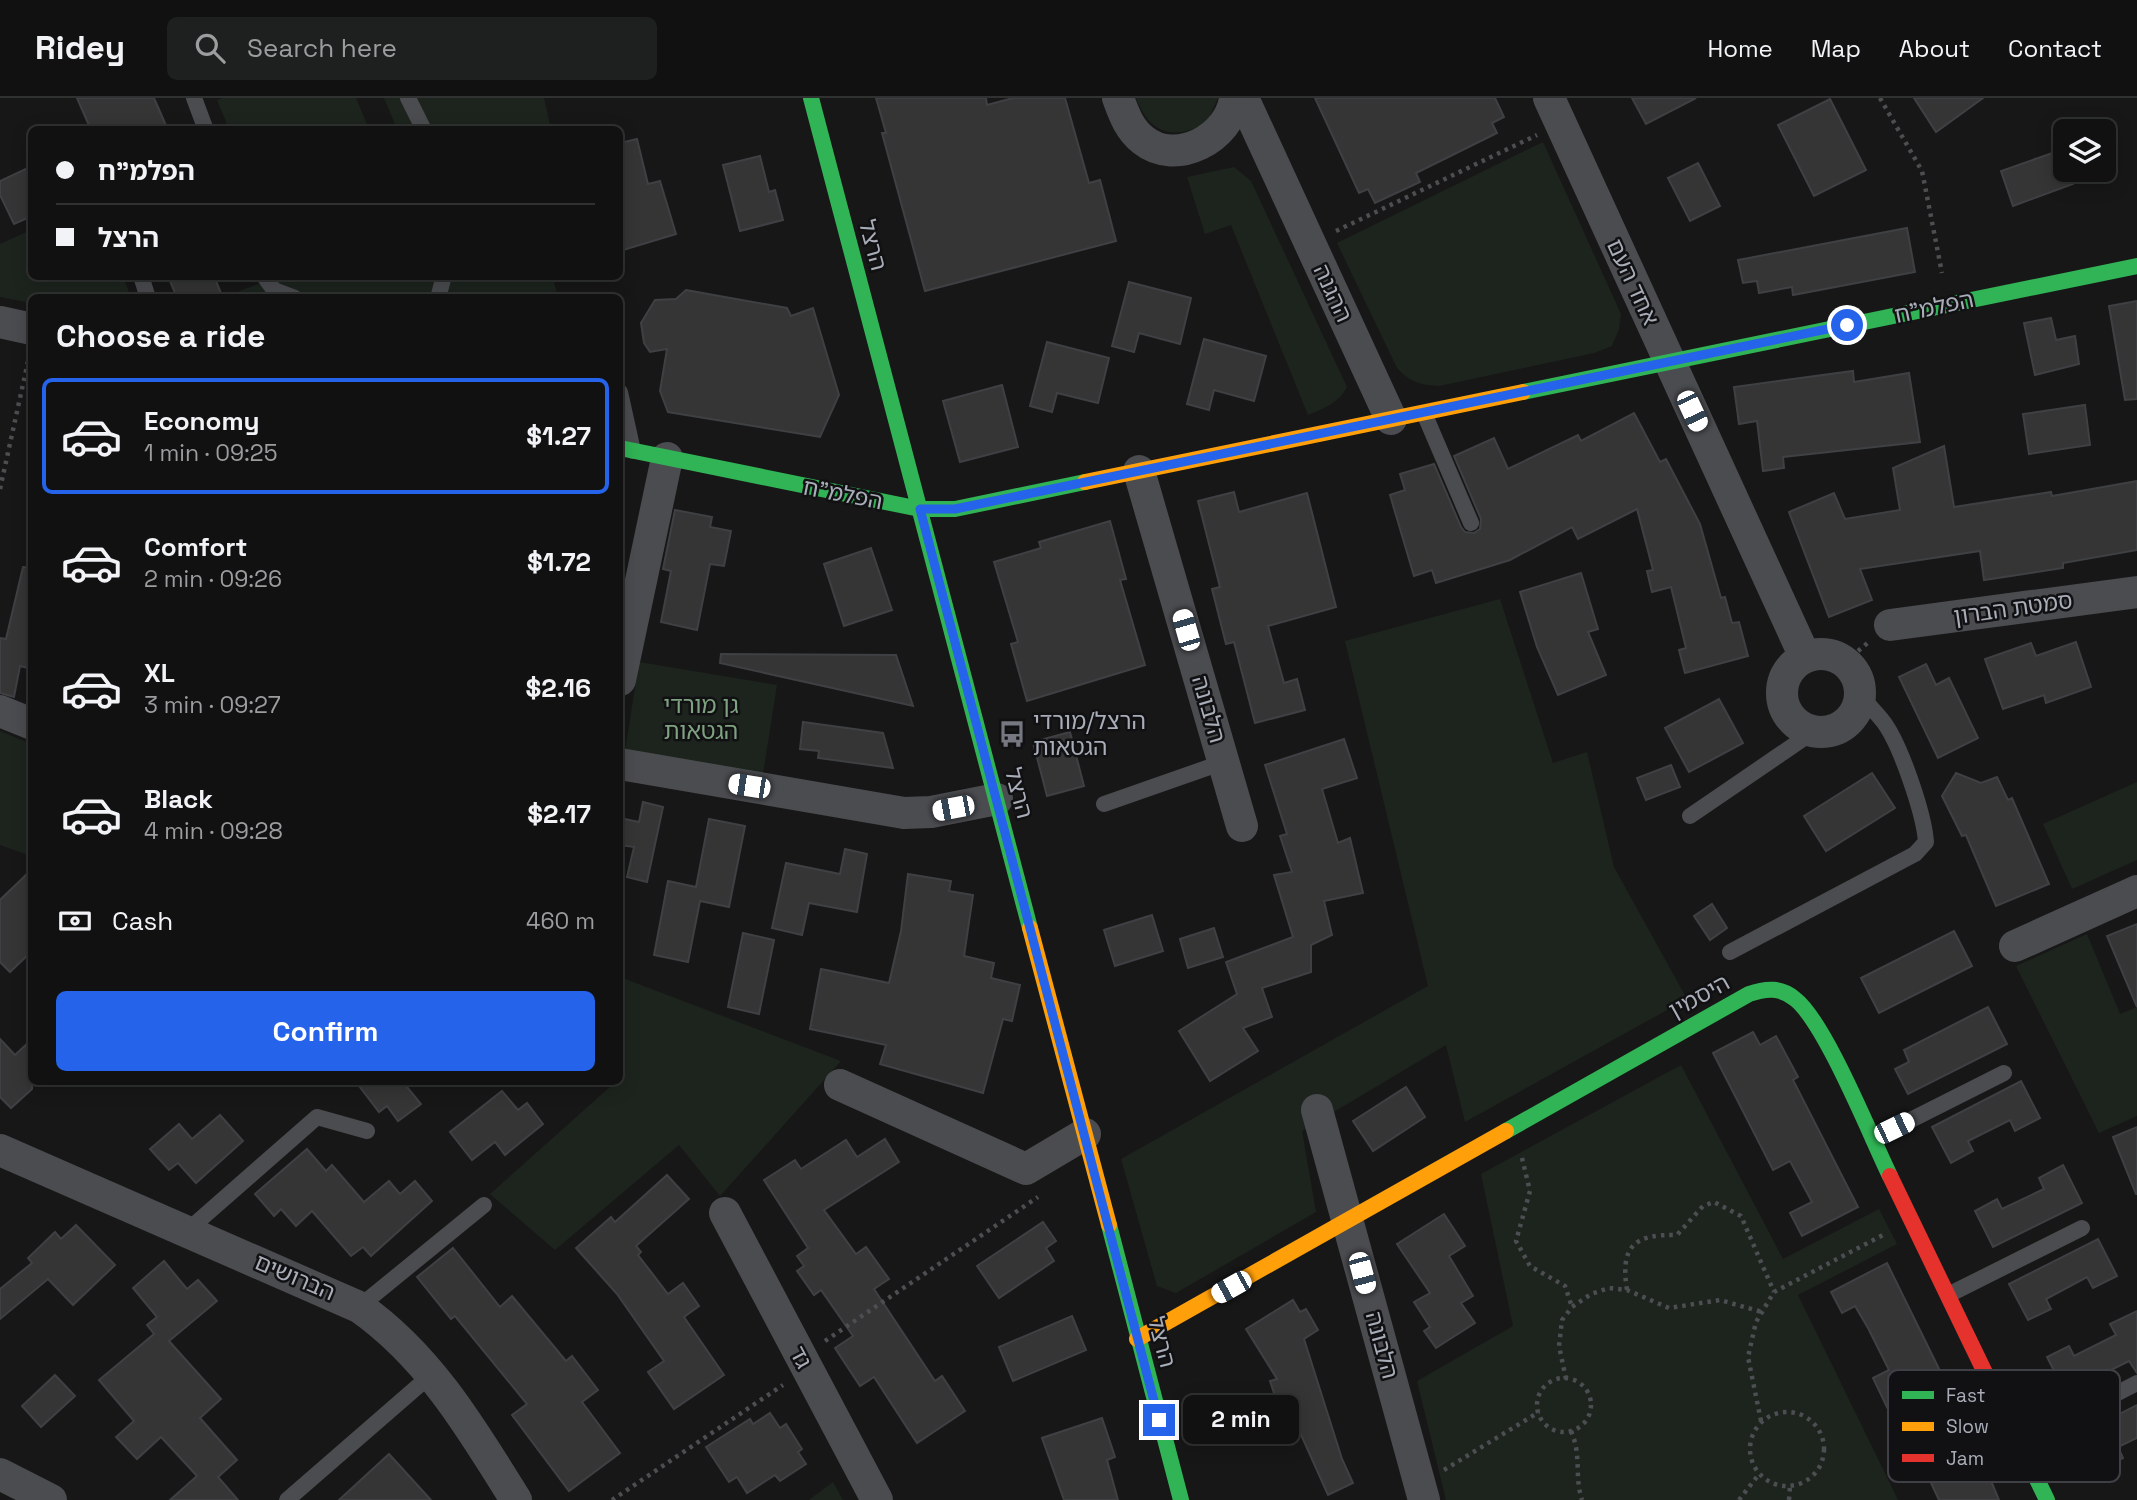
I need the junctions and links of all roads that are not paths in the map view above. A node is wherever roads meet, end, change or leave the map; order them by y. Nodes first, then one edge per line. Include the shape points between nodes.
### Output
1 (194, 98) edge
2 (408, 98) edge
3 (811, 98) edge
4 (1118, 98) edge
5 (1235, 98) edge
6 (1243, 98) edge
7 (1555, 111) edge
8 (204, 126) edge
9 (422, 126) edge
10 (1200, 144) junction
11 (1275, 166) junction
12 (2137, 266) edge
13 (267, 280) edge
14 (284, 294) edge
15 (0, 322) edge
16 (28, 328) edge
17 (1670, 361) junction
18 (1423, 412) junction
19 (1391, 419) junction
20 (623, 421) edge
21 (626, 450) edge
22 (667, 458) junction
23 (1139, 471) junction
24 (920, 509) junction
25 (1471, 523) dead end
26 (2137, 592) edge
27 (1890, 625) dead end
28 (1805, 657) junction
29 (623, 666) edge
30 (1861, 695) junction
31 (0, 712) edge
32 (28, 722) edge
33 (1813, 732) junction
34 (1224, 762) junction
35 (623, 766) edge
36 (997, 800) junction
37 (1104, 804) dead end
38 (1690, 816) dead end
39 (1242, 825) dead end
40 (2137, 891) edge
41 (2015, 946) dead end
42 (1730, 952) dead end
43 (2004, 1073) dead end
44 (840, 1085) dead end
45 (1317, 1110) dead end
46 (367, 1131) dead end
47 (1085, 1134) junction
48 (1872, 1139) junction
49 (0, 1150) edge
50 (484, 1205) dead end
51 (725, 1213) dead end
52 (1348, 1221) junction
53 (2082, 1228) dead end
54 (187, 1231) junction
55 (1948, 1294) junction
56 (359, 1307) junction
57 (1137, 1339) junction
58 (1985, 1370) edge
59 (432, 1374) junction
60 (2137, 1383) edge
61 (2120, 1392) edge
62 (0, 1474) edge
63 (2038, 1482) edge
64 (1422, 1492) edge
65 (51, 1500) edge
66 (288, 1500) edge
67 (516, 1500) edge
68 (877, 1500) edge
69 (1181, 1500) edge
70 (2047, 1500) edge

1 - 8 lane
2 - 9 lane
3 - 24 street, הרצל
4 - 10 street, ההגנה via 1129,125 1149,145 1175,150
5 - 10 street via 1223,127
6 - 11 street, ההגנה
7 - 17 street, אחד העם
10 - 11 street, ההגנה via 1239,141 1261,151
11 - 19 street, ההגנה
12 - 17 street, הפלמ"ח
13 - 14 lane
15 - 16 street
17 - 18 street, הפלמ"ח
17 - 28 street, אחד העם
18 - 19 street, הפלמ"ח
18 - 25 lane
19 - 23 street, הפלמ"ח
20 - 21 lane
21 - 22 street, הפלמ"ח
22 - 24 street, הפלמ"ח
22 - 29 street
23 - 24 street, הפלמ"ח via 955,509
23 - 34 street, הלבונה
24 - 36 street, הרצל
26 - 27 street, סמטת הברון
28 - 30 street via 1823,653 1840,658 1857,677
28 - 33 street via 1787,673 1782,696 1792,719
30 - 33 street via 1856,712 1843,726
30 - 42 lane via 1883,721 1913,786 1925,821 1926,842 1914,854
31 - 32 street
33 - 38 lane
34 - 37 lane
34 - 39 street, הלבונה
35 - 36 street via 904,813
36 - 47 street, הרצל
40 - 41 street
43 - 48 lane
44 - 47 street via 1026,1169
45 - 52 street, הלבונה
46 - 54 lane via 317,1117
47 - 57 street, הרצל
48 - 52 street, היסמין via 1808,1012 1795,997 1773,988 1749,994
48 - 55 street, היסמין
49 - 54 street, הברושים
50 - 56 lane
51 - 68 street, גד
52 - 57 street, היסמין
52 - 64 street, הלבונה
53 - 55 lane
54 - 56 street, הברושים
55 - 58 street, היסמין
56 - 59 street, הברושים
57 - 69 street, הרצל
59 - 66 lane
59 - 67 street, הברושים
60 - 61 lane
62 - 65 street
63 - 70 street, היסמין

